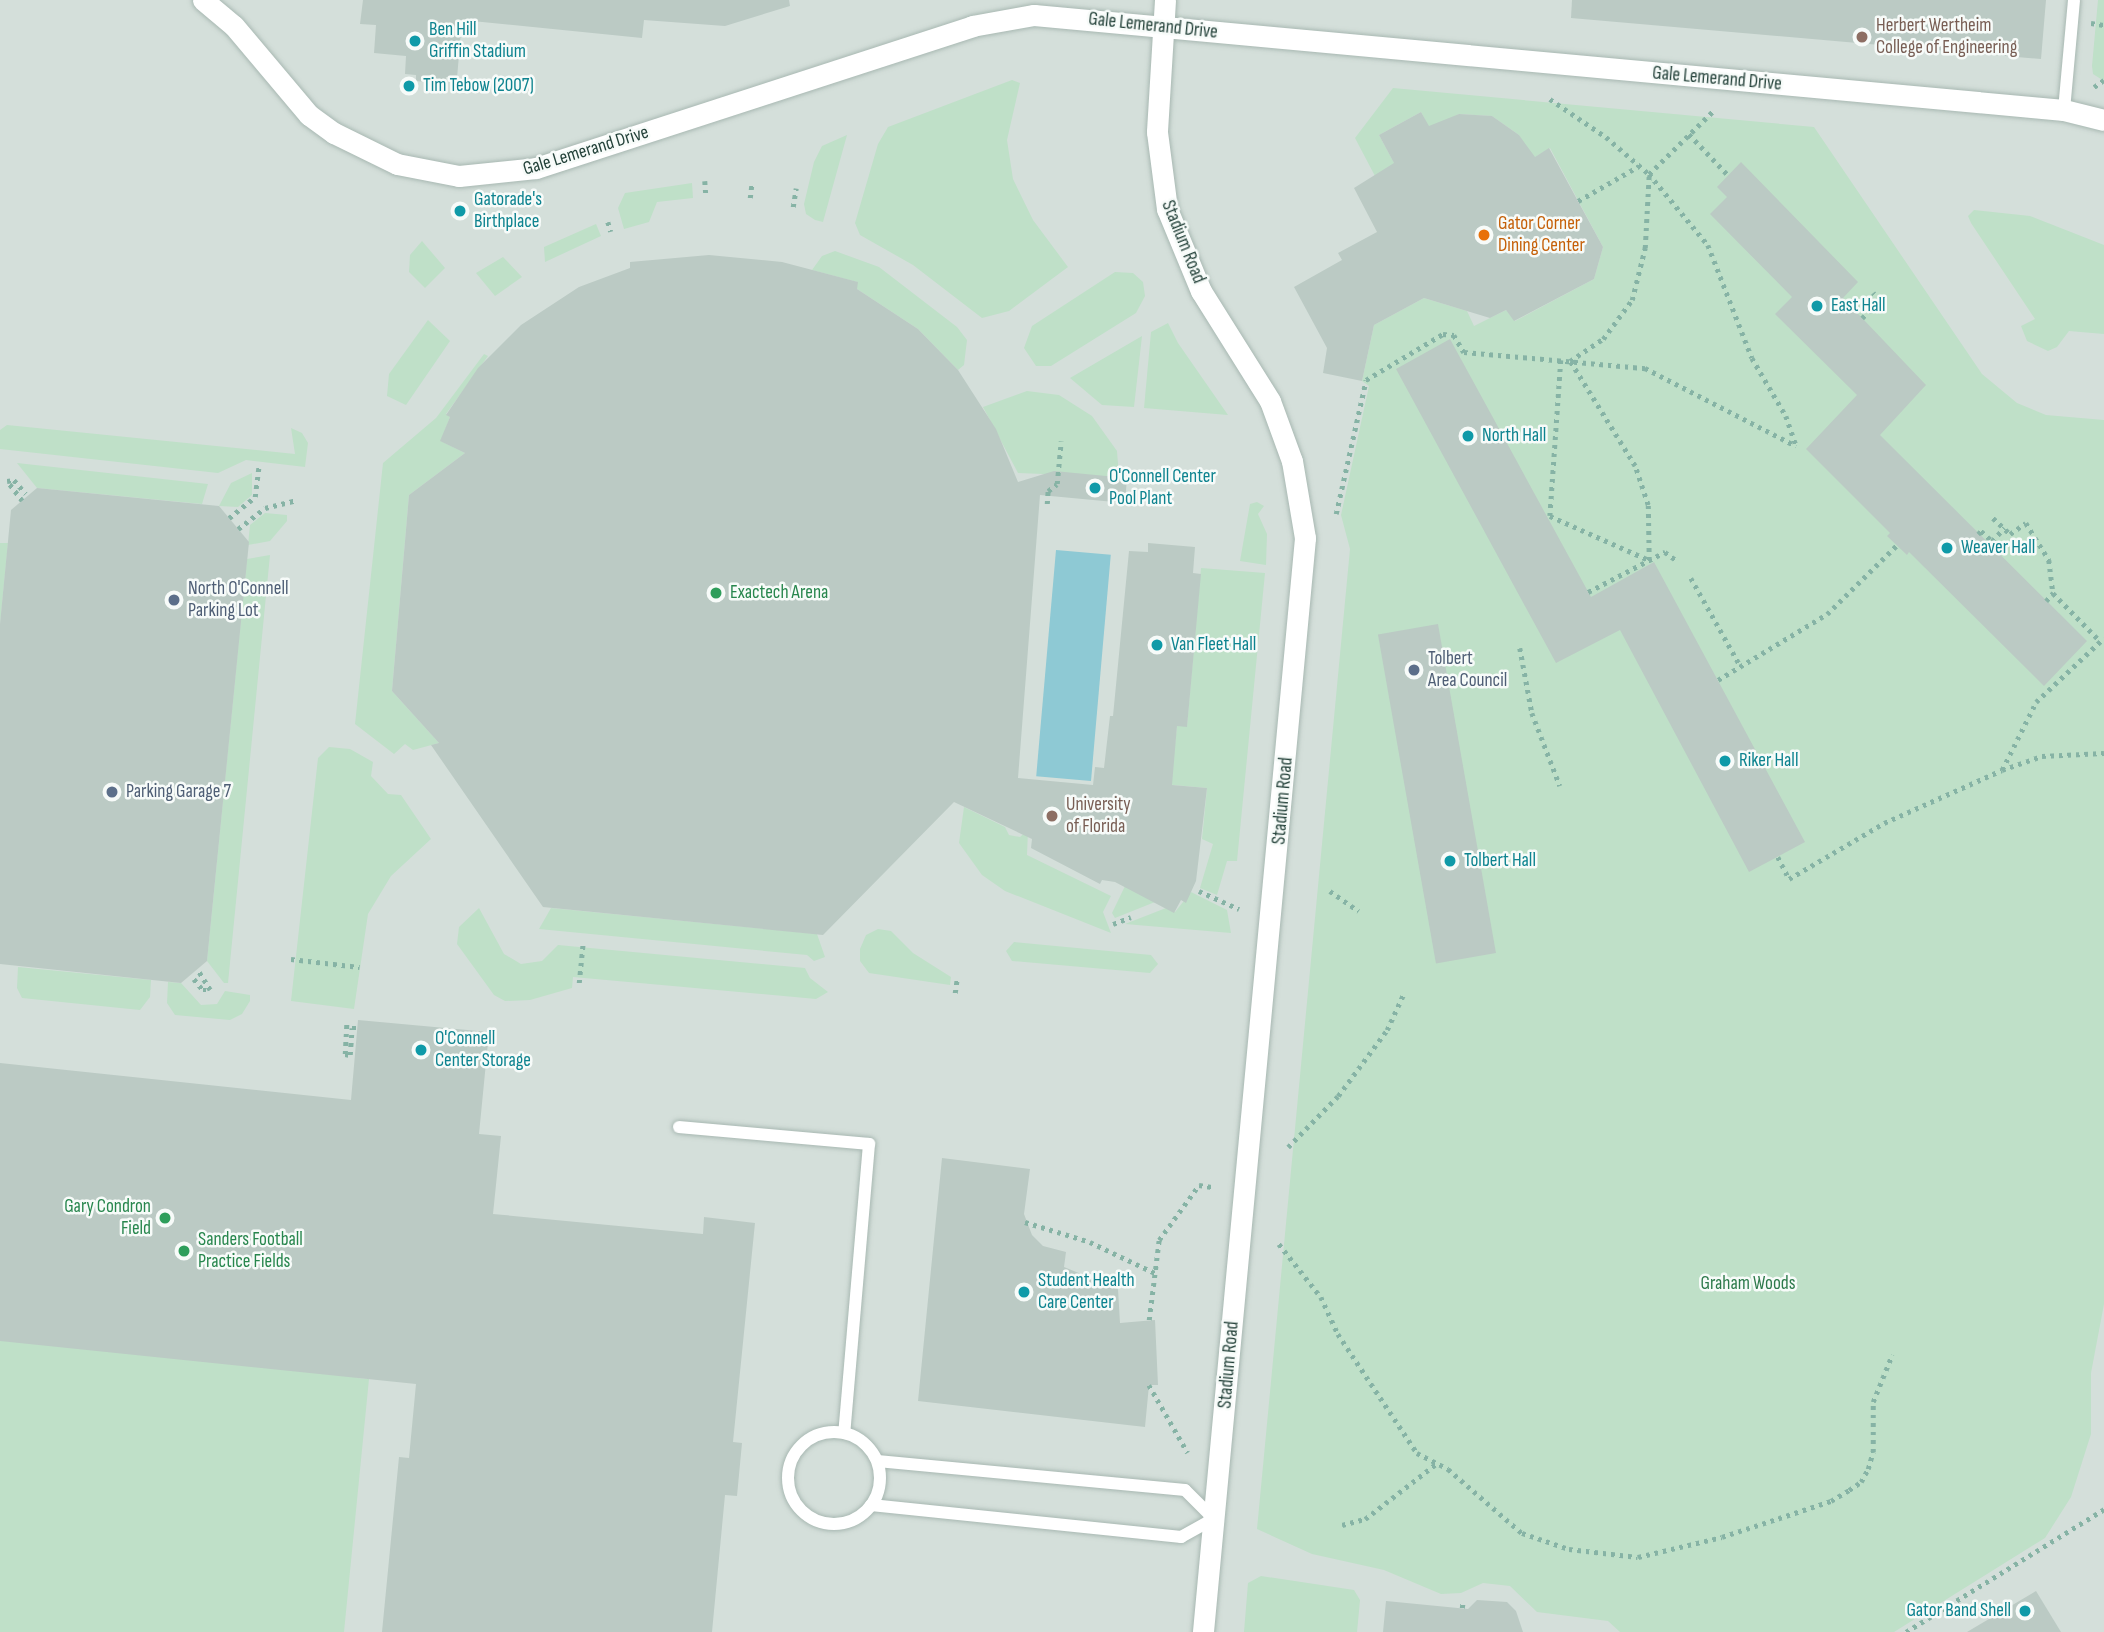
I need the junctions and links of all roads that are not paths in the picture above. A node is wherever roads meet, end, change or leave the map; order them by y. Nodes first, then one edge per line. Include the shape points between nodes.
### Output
1 (203, 0) edge
2 (1165, 0) edge
3 (2074, 0) edge
4 (1163, 27) junction
5 (2064, 110) junction
6 (2104, 120) edge
7 (679, 1127) dead end
8 (844, 1433) junction
9 (877, 1461) junction
10 (872, 1505) junction
11 (1214, 1519) junction
12 (1203, 1632) edge

1 - 4 street, Gale Lemerand Drive via 234,26 309,115 334,133 386,160 459,176 536,168 1006,17 1034,15
2 - 4 street, Stadium Road
3 - 5 lane
4 - 5 street, Gale Lemerand Drive
4 - 11 street, Stadium Road via 1158,160 1167,209 1186,261 1270,401 1292,461 1305,538
5 - 6 street, Gale Lemerand Drive
7 - 8 lane via 869,1144
8 - 9 lane via 870,1448
8 - 10 lane via 829,1432 802,1445 788,1472 794,1502 804,1513 832,1525 861,1516
9 - 10 lane via 879,1484
9 - 11 lane via 1185,1490
10 - 11 lane via 1181,1537
11 - 12 street, Stadium Road

